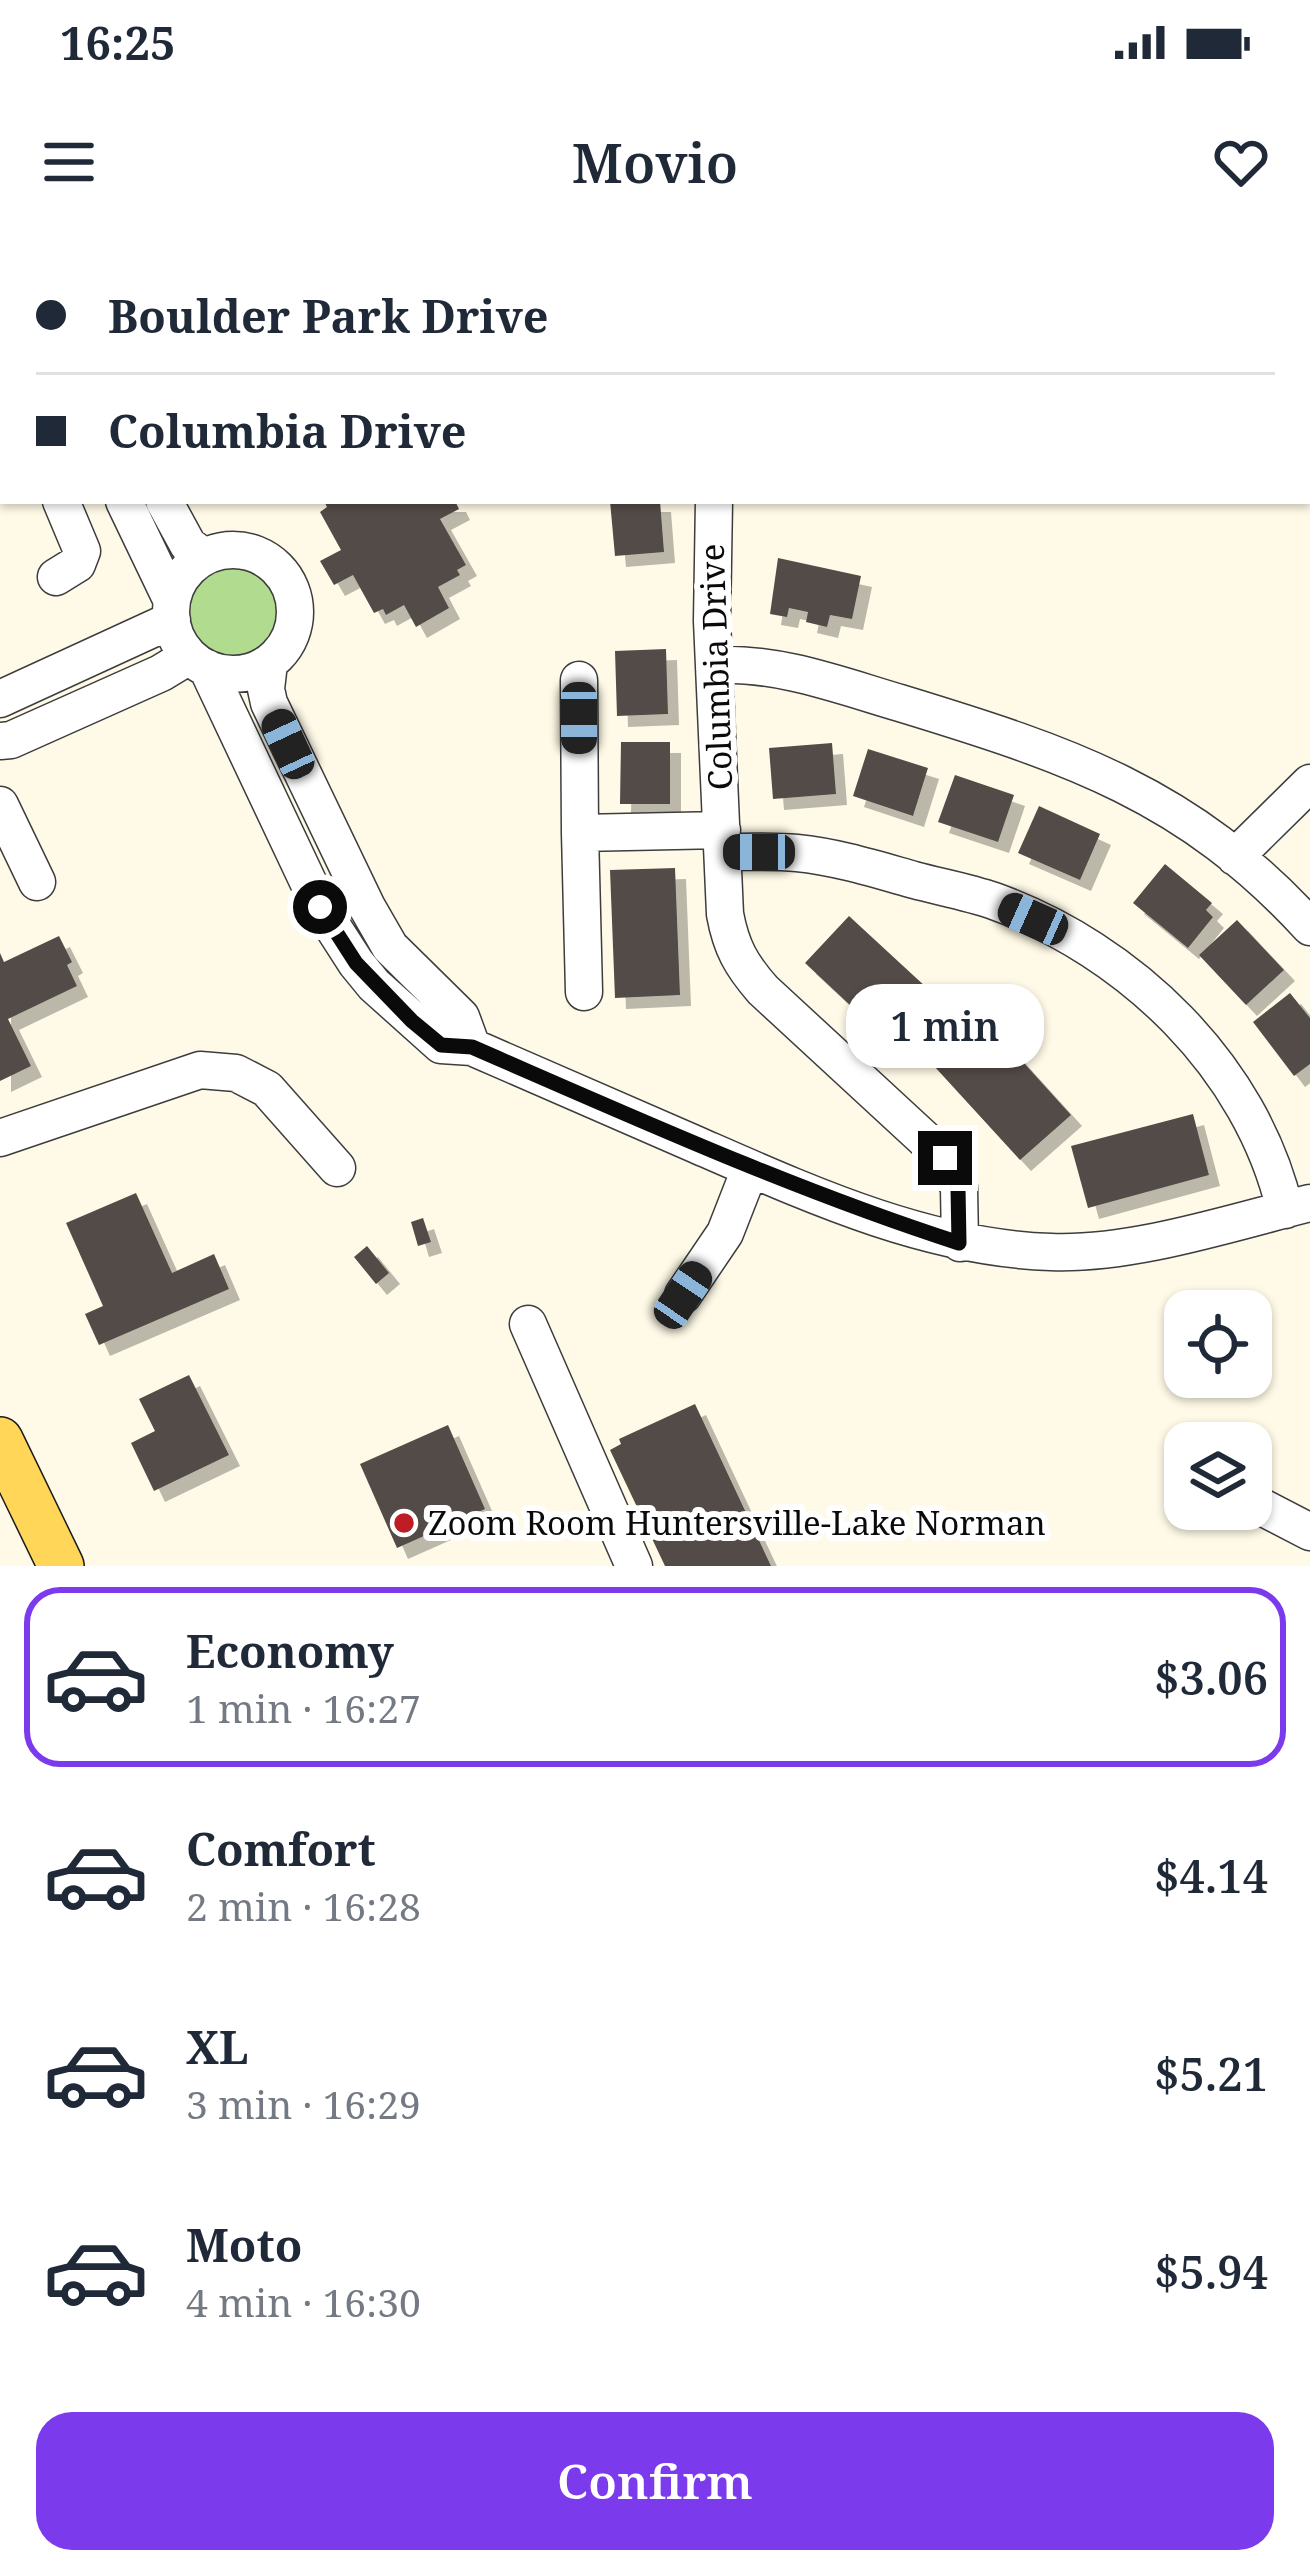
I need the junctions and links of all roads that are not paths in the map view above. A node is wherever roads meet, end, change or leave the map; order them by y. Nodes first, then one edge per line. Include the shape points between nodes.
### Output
1 (62, 504) edge
2 (125, 504) edge
3 (166, 504) edge
4 (714, 504) edge
5 (204, 557) junction
6 (56, 577) dead end
7 (172, 611) junction
8 (198, 662) junction
9 (269, 663) junction
10 (714, 665) junction
11 (578, 680) dead end
12 (0, 699) edge
13 (0, 741) edge
14 (1310, 783) edge
15 (0, 805) edge
16 (580, 833) junction
17 (723, 841) junction
18 (1235, 857) junction
19 (37, 882) dead end
20 (1310, 927) edge
21 (584, 992) dead end
22 (472, 1047) junction
23 (0, 1138) edge
24 (337, 1168) dead end
25 (750, 1169) junction
26 (1298, 1206) edge
27 (959, 1243) junction
28 (683, 1295) dead end
29 (528, 1324) dead end
30 (0, 1440) edge
31 (1272, 1512) edge
32 (1310, 1532) edge
33 (61, 1566) edge
34 (634, 1566) edge

1 - 6 street via 82,551
2 - 7 street
3 - 5 street
4 - 10 street, Columbia Drive
5 - 7 street via 189,568
5 - 9 street via 242,550 260,556 290,586 296,618
7 - 8 street via 177,638
7 - 12 street
8 - 9 street via 240,673
8 - 13 street
8 - 22 street via 356,963 441,1045
9 - 22 street via 269,703 367,908 390,947 461,1017
10 - 17 street, Columbia Drive
10 - 18 street via 813,677 1074,761 1179,813
11 - 16 street
14 - 18 street
15 - 19 street
16 - 17 street
16 - 21 street
17 - 26 street via 846,861 994,902 1071,937 1160,1003 1214,1063
17 - 27 street, Columbia Drive via 724,914 739,963 945,1158 958,1188
18 - 20 street
22 - 25 street
23 - 24 street via 200,1070 236,1073 267,1089
25 - 27 street
25 - 28 street via 725,1233
26 - 27 street via 1128,1245 1054,1252
29 - 34 street
30 - 33 main road
31 - 32 street

